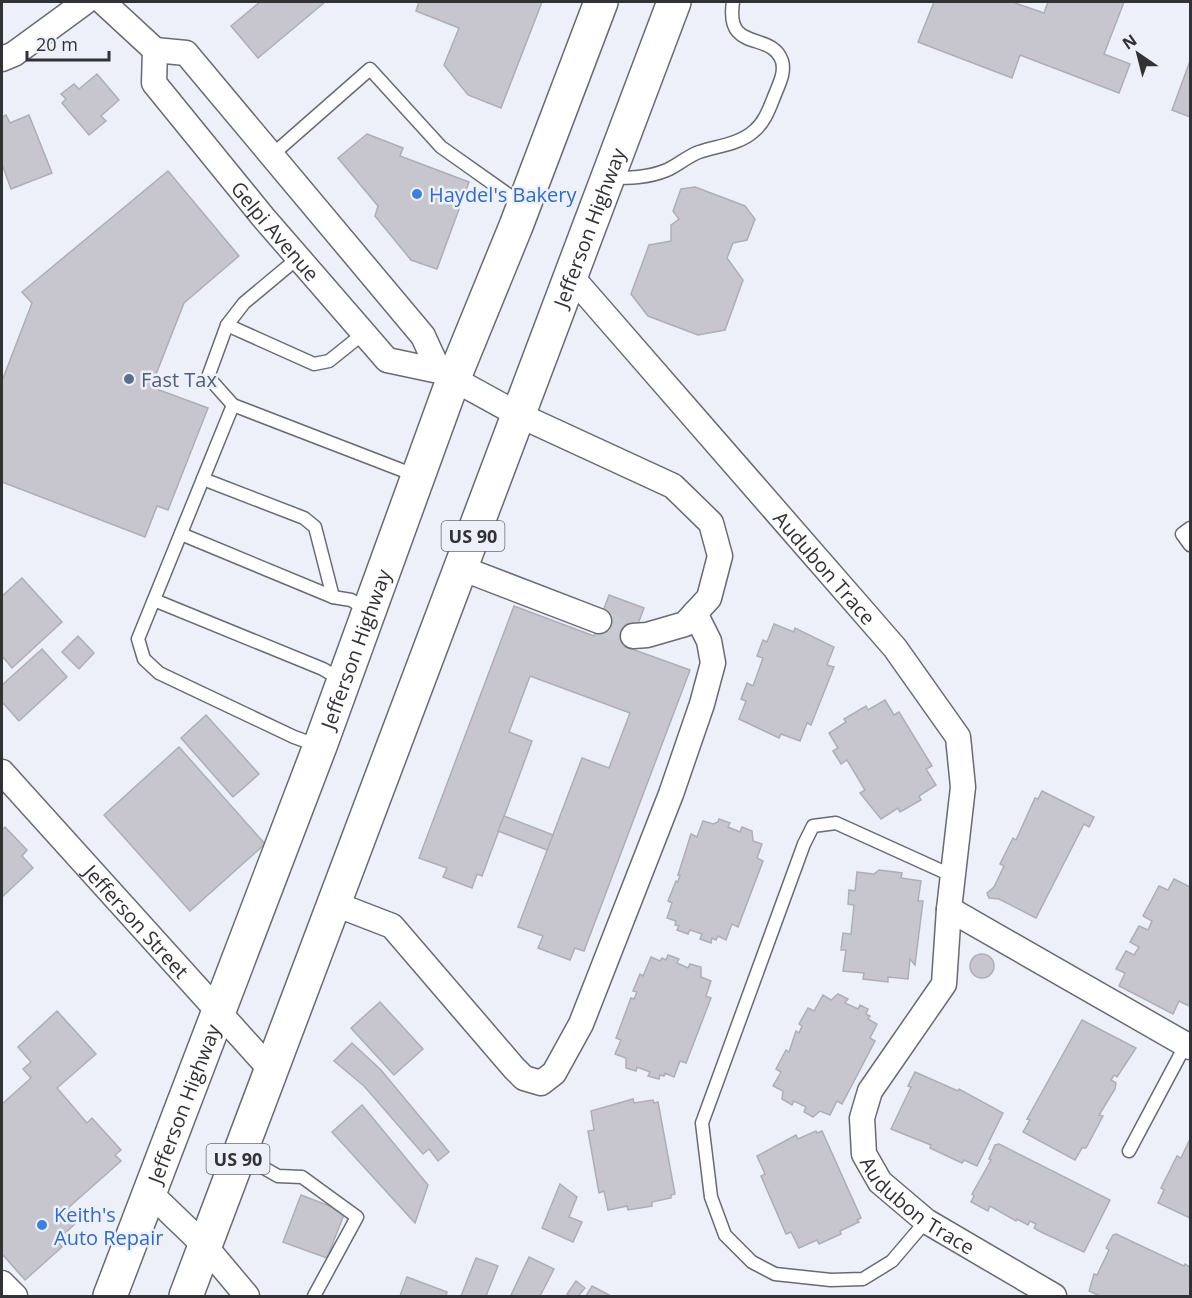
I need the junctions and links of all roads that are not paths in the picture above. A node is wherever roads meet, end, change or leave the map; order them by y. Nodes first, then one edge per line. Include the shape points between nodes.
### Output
1 (85, 2) edge
2 (103, 2) edge
3 (602, 2) edge
4 (674, 2) edge
5 (733, 2) edge
6 (156, 50) junction
7 (2, 59) edge
8 (272, 154) junction
9 (607, 178) junction
10 (524, 206) junction
11 (298, 258) junction
12 (570, 275) junction
13 (227, 325) junction
14 (364, 333) junction
15 (446, 376) junction
16 (233, 405) junction
17 (519, 414) junction
18 (418, 476) junction
19 (203, 479) junction
20 (1191, 528) edge
21 (181, 534) junction
22 (1191, 545) edge
23 (461, 568) junction
24 (333, 597) junction
25 (154, 600) junction
26 (369, 610) junction
27 (695, 613) junction
28 (599, 621) tunnel mouth
29 (633, 636) tunnel mouth
30 (344, 681) junction
31 (320, 746) junction
32 (2, 772) edge
33 (953, 876) junction
34 (335, 904) junction
35 (949, 909) junction
36 (220, 1013) junction
37 (1188, 1045) edge
38 (272, 1071) junction
39 (1129, 1151) dead end
40 (239, 1155) junction
41 (150, 1193) junction
42 (926, 1221) junction
43 (205, 1246) junction
44 (2, 1282) edge
45 (15, 1296) edge
46 (110, 1296) edge
47 (186, 1296) edge
48 (247, 1296) edge
49 (314, 1296) edge
50 (1054, 1296) edge

1 - 7 street
2 - 6 street
3 - 10 main road, Jefferson Highway
4 - 9 main road, Jefferson Highway / US 90
5 - 9 lane via 730,19 735,29 771,48 781,60 783,74 764,120 753,133 697,153 667,170 637,178
6 - 8 street via 186,53
6 - 11 street, Gelpi Avenue via 154,83
8 - 10 lane via 370,69 441,147
8 - 15 street via 423,336
9 - 12 main road, Jefferson Highway / US 90
10 - 15 main road, Jefferson Highway
11 - 13 lane via 244,303
11 - 14 street, Gelpi Avenue
12 - 17 main road, Jefferson Highway / US 90
12 - 33 street, Audubon Trace via 895,648 958,737 963,787
13 - 14 lane via 314,364 329,361
13 - 16 lane via 208,377
14 - 15 street, Gelpi Avenue via 387,360
15 - 17 street, Gelpi Avenue
15 - 18 main road, Jefferson Highway
16 - 18 lane
16 - 19 lane
17 - 23 main road, Jefferson Highway / US 90
17 - 27 street, Gelpi Avenue via 673,486 711,523 720,556 709,598
18 - 26 main road, Jefferson Highway
19 - 21 lane
19 - 24 lane via 304,518 315,527
20 - 22 lane via 1182,534
21 - 24 lane
21 - 25 lane
23 - 28 street
23 - 34 main road, Jefferson Highway / US 90
24 - 26 lane via 351,600
25 - 30 lane
25 - 31 lane via 138,639 144,659 159,673
26 - 30 main road, Jefferson Highway
27 - 29 street via 685,624
27 - 34 street via 709,641 713,663 702,704 581,1024 554,1072 541,1083 524,1078 514,1068 392,926
30 - 31 main road, Jefferson Highway
31 - 36 main road, Jefferson Highway
32 - 36 street, Jefferson Street
33 - 35 street, Audubon Trace
33 - 42 lane via 836,822 813,826 702,1123 711,1197 725,1235 752,1262 775,1274 863,1279 892,1261
34 - 38 main road, Jefferson Highway / US 90
35 - 37 street
35 - 42 street, Audubon Trace via 944,984 870,1090 862,1118 864,1154 879,1182
36 - 38 street, Jefferson Street
36 - 41 main road, Jefferson Highway
37 - 39 lane
38 - 40 main road, Jefferson Highway / US 90
40 - 43 main road, Jefferson Highway / US 90
40 - 49 lane via 278,1176 302,1177 357,1217
41 - 43 street
41 - 46 main road, Jefferson Highway
42 - 50 street, Audubon Trace
43 - 47 main road, Jefferson Highway / US 90
43 - 48 street
44 - 45 street

